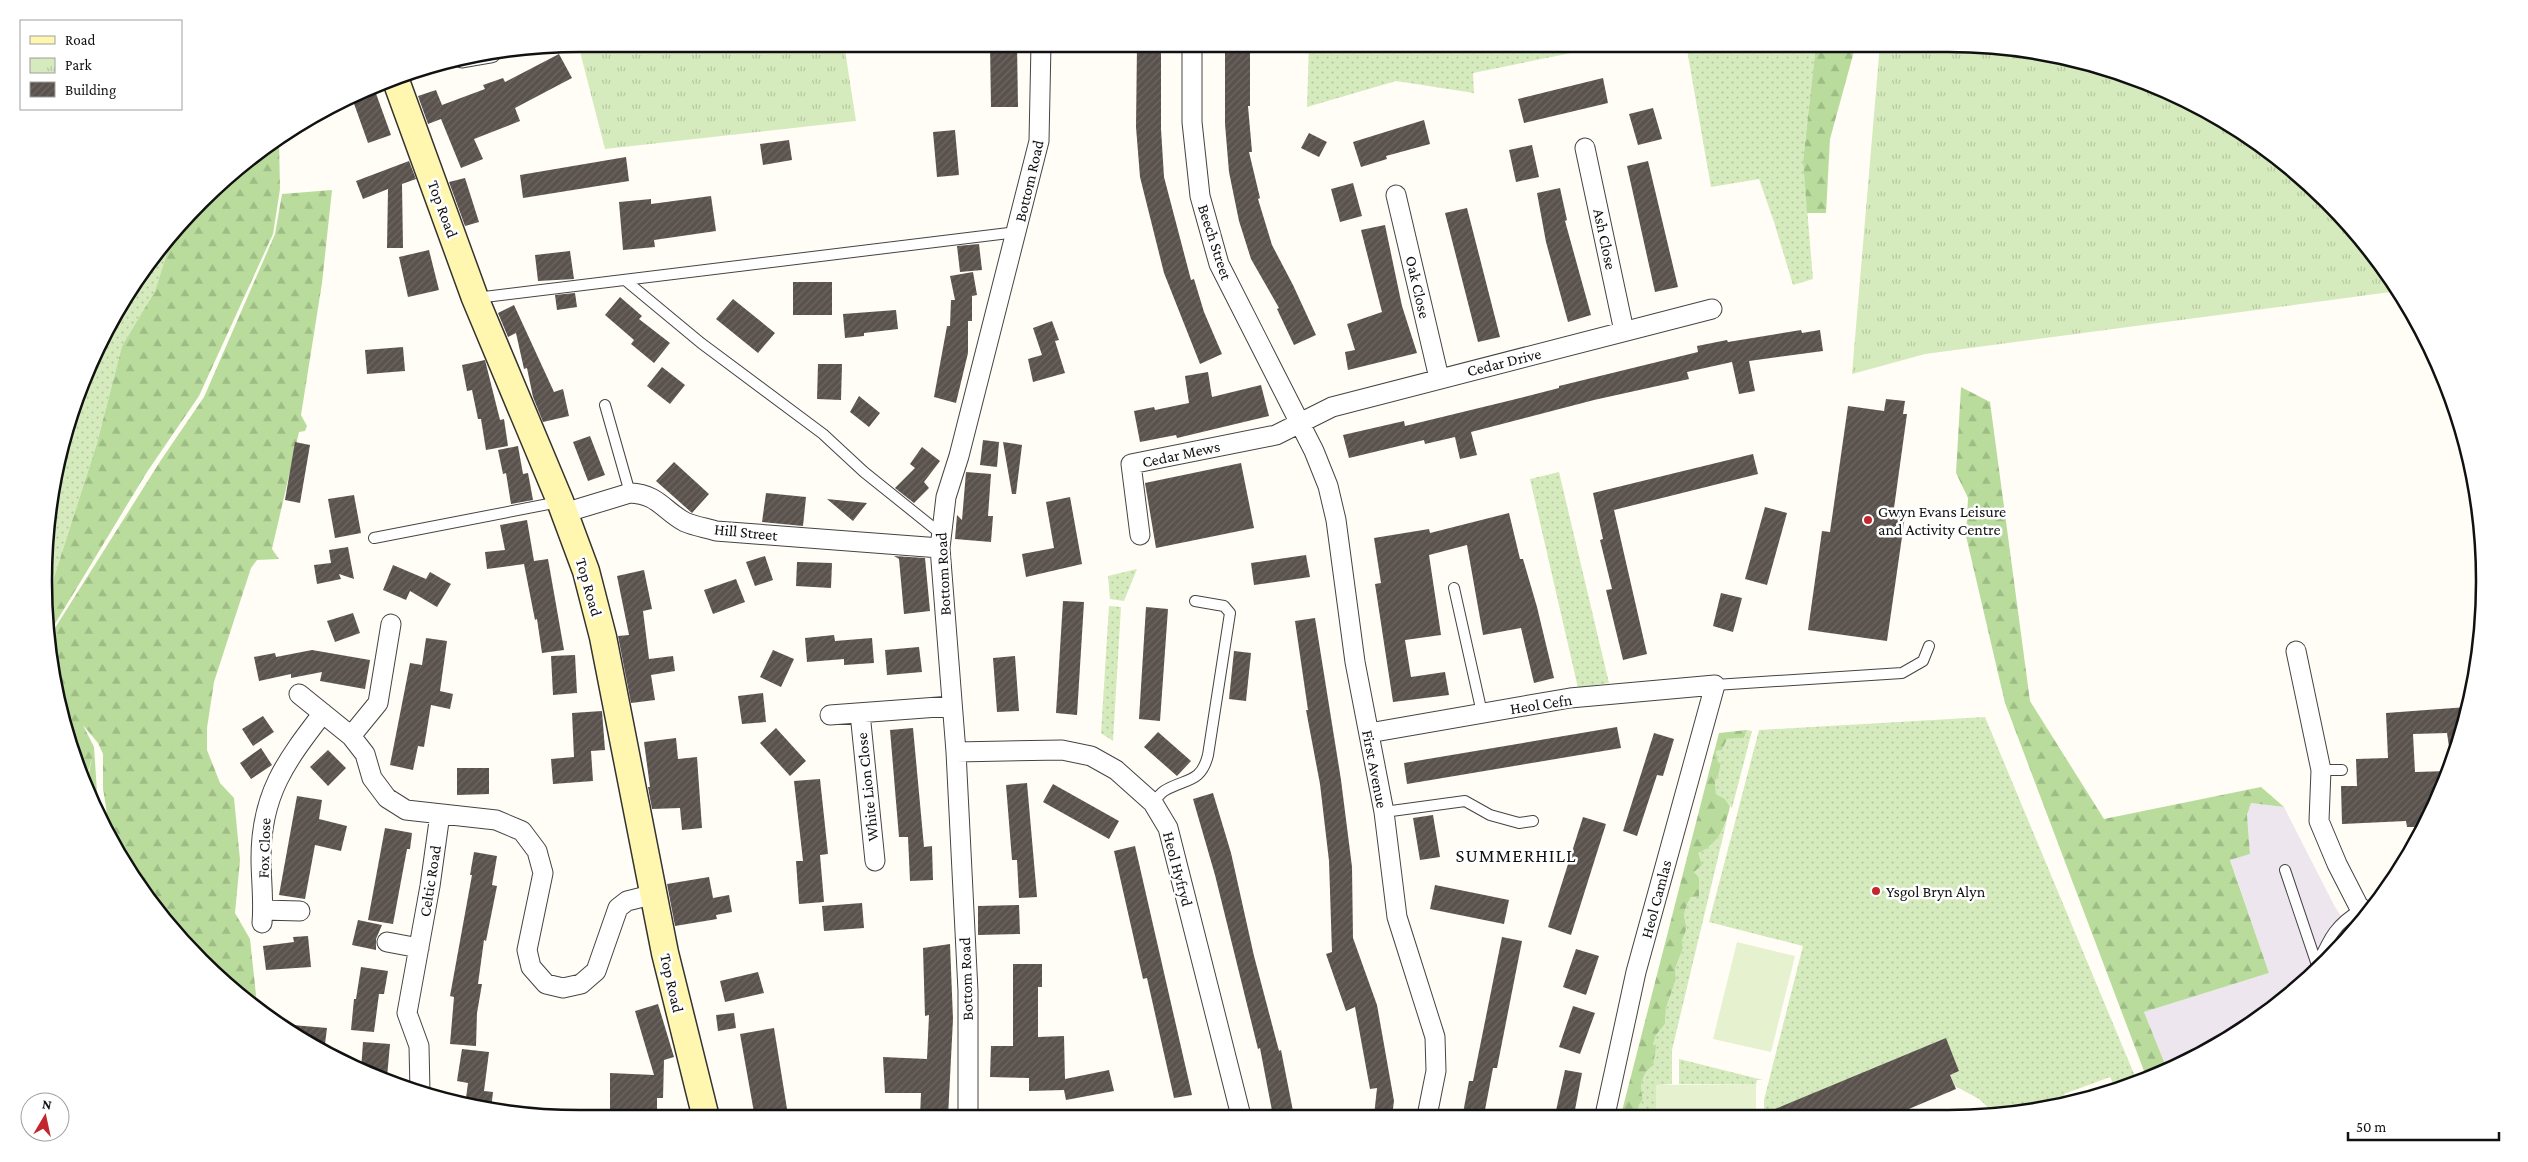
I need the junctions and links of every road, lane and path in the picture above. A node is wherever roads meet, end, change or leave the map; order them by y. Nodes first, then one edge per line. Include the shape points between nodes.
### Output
1 (1041, 52) edge
2 (1192, 52) edge
3 (397, 86) edge
4 (1585, 148) dead end
5 (1396, 195) dead end
6 (1017, 232) junction
7 (624, 280) junction
8 (475, 298) junction
9 (1712, 308) dead end
10 (1624, 331) junction
11 (1439, 378) junction
12 (605, 405) dead end
13 (1300, 424) junction
14 (630, 492) junction
15 (562, 507) junction
16 (1140, 535) dead end
17 (374, 538) dead end
18 (940, 540) junction
19 (1454, 588) dead end
20 (1195, 601) dead end
21 (391, 624) dead end
22 (1929, 646) dead end
23 (2296, 651) dead end
24 (1715, 685) junction
25 (299, 694) dead end
26 (952, 706) junction
27 (323, 713) junction
28 (860, 713) junction
29 (1482, 713) junction
30 (830, 715) dead end
31 (1369, 733) junction
32 (351, 736) junction
33 (956, 752) junction
34 (2321, 770) junction
35 (2342, 770) dead end
36 (1152, 803) junction
37 (1384, 812) junction
38 (440, 814) junction
39 (1533, 820) dead end
40 (875, 861) dead end
41 (2285, 870) dead end
42 (655, 894) junction
43 (2362, 908) edge
44 (300, 911) dead end
45 (2357, 914) edge
46 (387, 942) dead end
47 (419, 948) junction
48 (2322, 954) edge
49 (2316, 960) edge
50 (420, 1084) edge
51 (704, 1110) edge
52 (968, 1110) edge
53 (1239, 1110) edge
54 (1428, 1110) edge
55 (1606, 1110) edge

1 - 6 street, Bottom Road via 1039,141
2 - 13 street, Beech Street via 1192,122 1200,196 1219,264
3 - 8 street, Top Road
4 - 10 street, Ash Close
5 - 11 street, Oak Close
6 - 7 lane
6 - 18 street, Bottom Road via 946,497
7 - 8 lane
7 - 18 lane via 701,343 823,434
8 - 15 street, Top Road
9 - 10 street, Cedar Drive
10 - 11 street, Cedar Drive
11 - 13 street, Cedar Drive via 1332,407
12 - 14 lane
13 - 16 street, Cedar Mews via 1276,434 1131,464
13 - 31 street, First Avenue via 1328,486 1336,520 1355,662
14 - 15 street
14 - 18 street, Hill Street via 655,499 685,522 716,531
15 - 17 lane
15 - 42 street, Top Road via 586,571 603,637
18 - 26 street, Bottom Road
19 - 29 lane
20 - 36 lane via 1224,606 1230,612 1208,755 1201,773 1164,791
21 - 32 street via 378,703
22 - 24 lane via 1919,664 1902,673
23 - 34 street
24 - 29 street, Heol Cefn via 1570,698
24 - 55 street, Heol Camlas via 1636,972
25 - 27 street
26 - 28 street, White Lion Close
26 - 33 street, Bottom Road
27 - 32 street
27 - 44 street, Fox Close via 276,781 265,810 261,857 262,917
28 - 30 street, White Lion Close
28 - 40 street, White Lion Close
29 - 31 street, Heol Cefn
31 - 37 street, First Avenue
32 - 38 street via 365,754 372,778 387,798 406,810
33 - 36 street, Heol Hyfryd via 1062,750 1090,756 1116,770
33 - 52 street, Bottom Road via 968,992
34 - 35 lane
34 - 43 street via 2320,828
36 - 53 street, Heol Hyfryd via 1168,828
37 - 39 lane via 1466,801 1497,817 1519,823
37 - 54 street, First Avenue via 1397,917 1435,1037 1436,1071
38 - 42 street via 496,820 522,830 537,851 544,873 527,950 531,967 546,984 563,988 581,984 596,971 618,908 627,901
38 - 47 street, Celtic Road
41 - 49 lane
42 - 51 street, Top Road via 672,983
45 - 48 lane via 2347,917 2335,928
46 - 47 street
47 - 50 street, Celtic Road via 407,1013 419,1046

